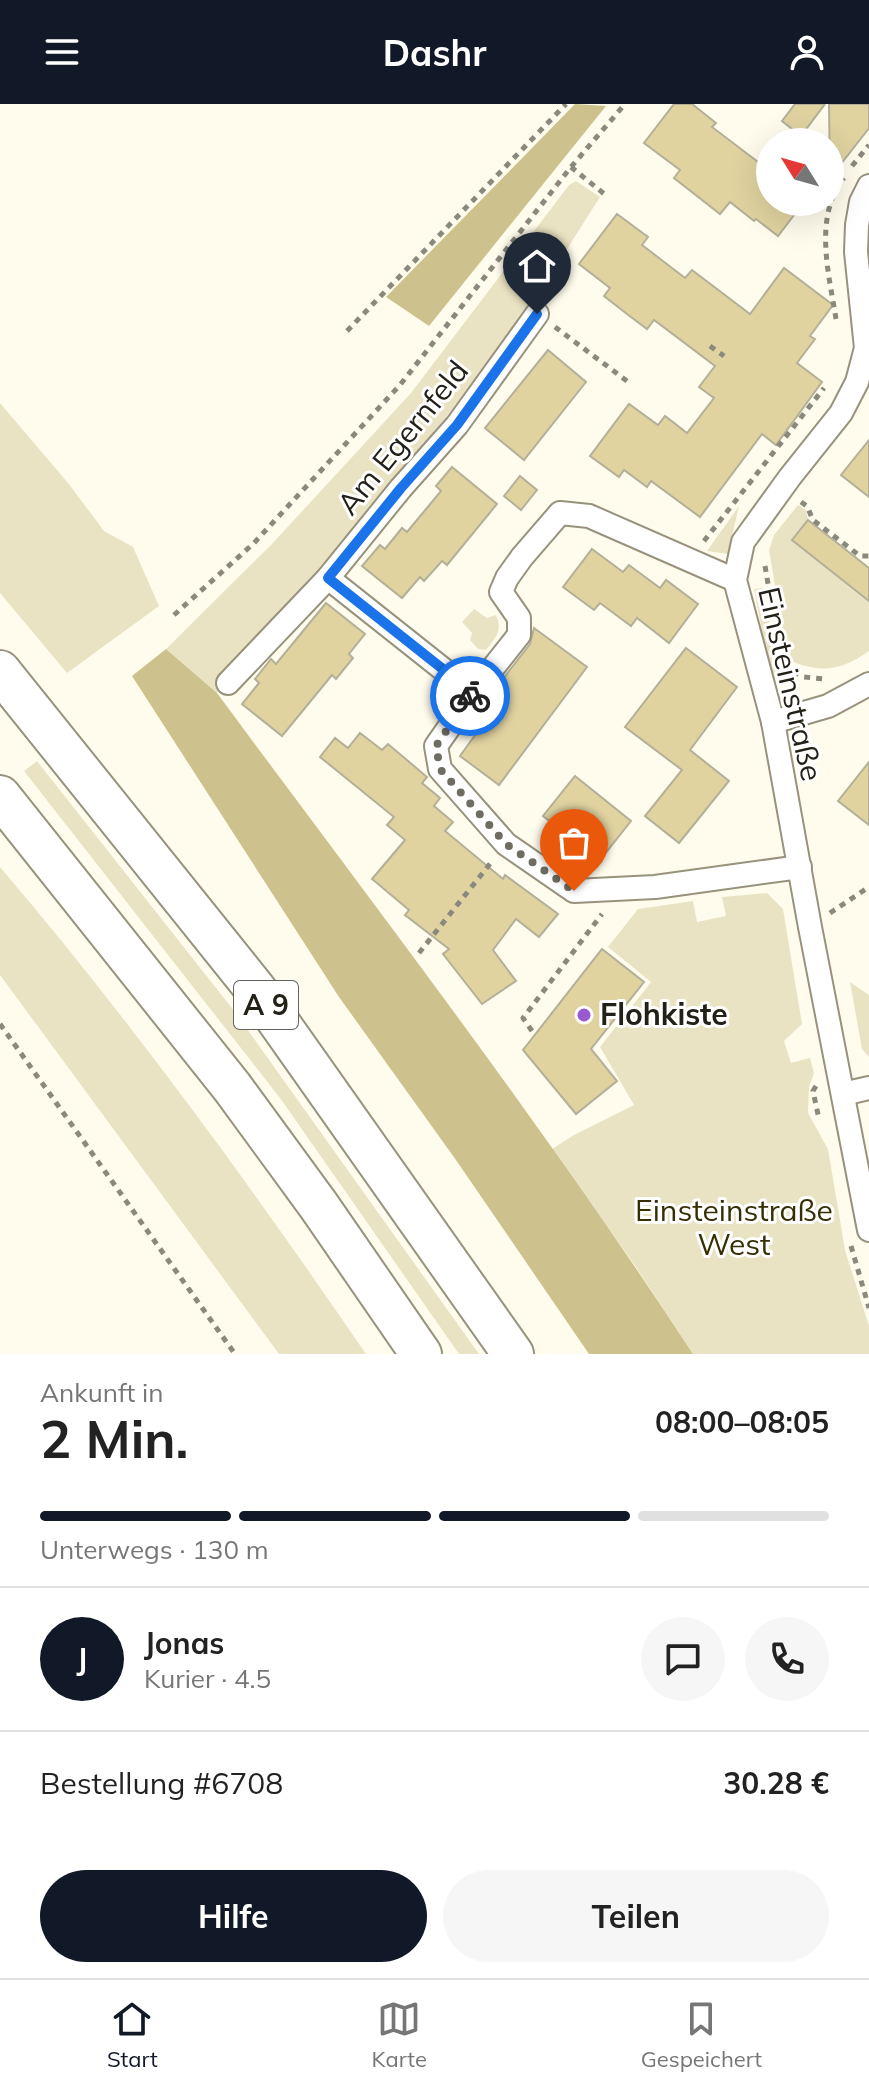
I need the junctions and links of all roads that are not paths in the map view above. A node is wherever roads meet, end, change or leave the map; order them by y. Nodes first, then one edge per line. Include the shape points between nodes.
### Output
1 (869, 186) edge
2 (537, 314) road end
3 (328, 578) junction
4 (735, 580) junction
5 (0, 671) edge
6 (228, 683) dead end
7 (869, 684) edge
8 (473, 693) junction
9 (773, 722) junction
10 (0, 796) edge
11 (800, 867) junction
12 (869, 1088) edge
13 (843, 1094) junction
14 (859, 1233) edge
15 (421, 1354) edge
16 (513, 1354) edge

1 - 4 street, Einsteinstraße via 857,225 866,348 857,382 841,413 743,542
2 - 3 street, Am Egernfeld via 457,425
3 - 6 street, Am Egernfeld
3 - 8 street
4 - 8 street via 589,516 560,513 507,578 501,592 519,618 519,635
4 - 9 street, Einsteinstraße
5 - 16 highway, A 9 via 256,990
7 - 9 street via 828,706
8 - 11 street via 436,746 440,769 506,844 574,891 655,887
9 - 11 street, Einsteinstraße
10 - 15 highway, A 9 via 232,1087
11 - 13 street, Einsteinstraße
12 - 13 street
13 - 14 street, Einsteinstraße

